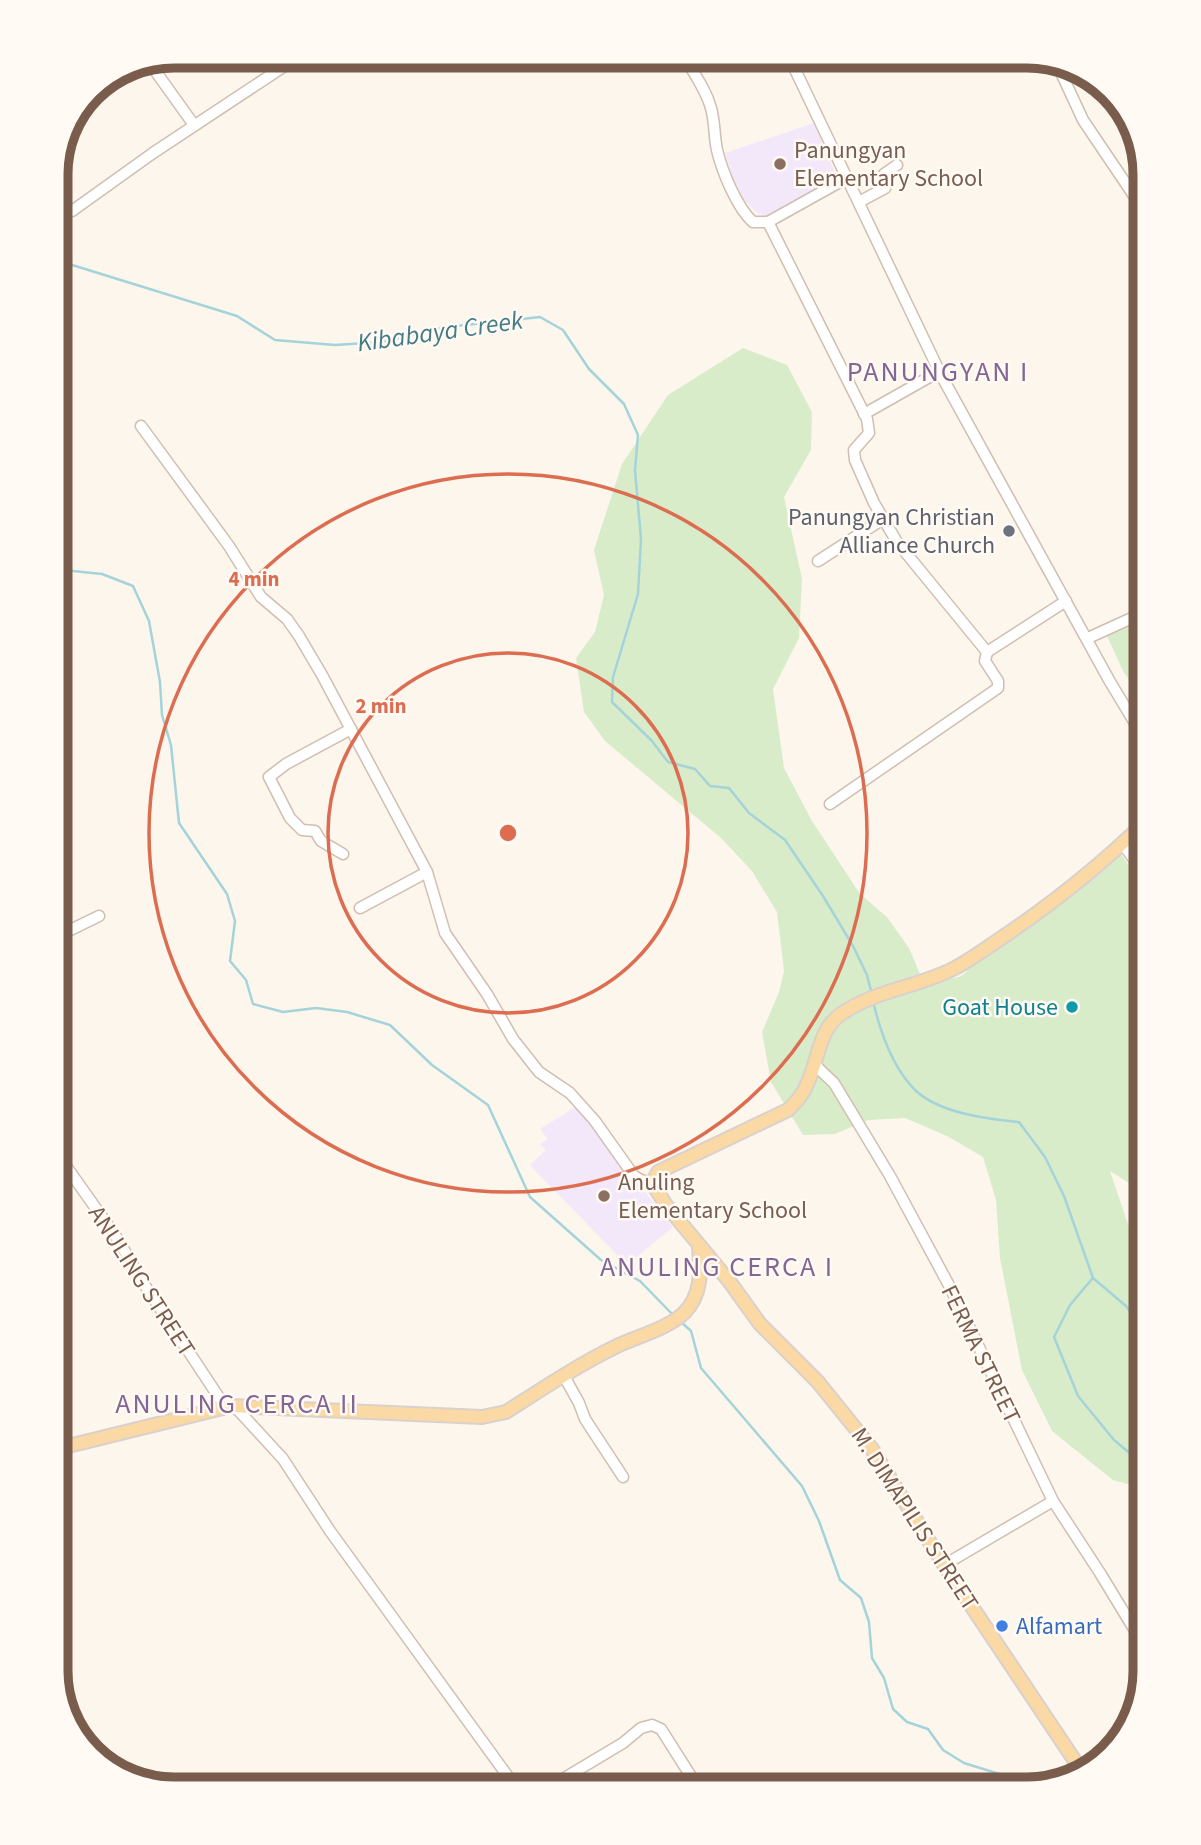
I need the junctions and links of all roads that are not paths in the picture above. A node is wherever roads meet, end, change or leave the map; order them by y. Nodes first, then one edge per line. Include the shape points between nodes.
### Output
1 (281, 68) edge
2 (691, 68) edge
3 (794, 68) edge
4 (155, 70) edge
5 (1062, 74) edge
6 (194, 125) junction
7 (897, 164) dead end
8 (846, 178) junction
9 (1133, 194) edge
10 (859, 202) junction
11 (72, 211) dead end
12 (768, 222) junction
13 (940, 371) junction
14 (864, 414) junction
15 (141, 426) dead end
16 (883, 519) junction
17 (818, 561) dead end
18 (1066, 601) junction
19 (1133, 617) edge
20 (1088, 638) junction
21 (987, 652) junction
22 (1133, 720) edge
23 (351, 729) junction
24 (830, 804) dead end
25 (1133, 834) edge
26 (1123, 844) junction
27 (343, 854) dead end
28 (1133, 858) edge
29 (427, 872) junction
30 (360, 908) dead end
31 (99, 916) dead end
32 (68, 931) edge
33 (814, 1064) junction
34 (68, 1169) edge
35 (652, 1183) junction
36 (699, 1247) junction
37 (729, 1280) junction
38 (700, 1285) junction
39 (564, 1376) junction
40 (231, 1406) junction
41 (68, 1446) edge
42 (623, 1477) dead end
43 (1053, 1501) junction
44 (944, 1565) junction
45 (1133, 1627) edge
46 (1077, 1764) edge
47 (508, 1777) edge
48 (566, 1777) edge
49 (691, 1777) edge

1 - 6 street
2 - 12 street via 711,107 717,149 728,181 747,217
3 - 8 street
4 - 6 street
5 - 9 street via 1083,120
6 - 11 street
7 - 10 street via 884,174 885,188
8 - 10 street
8 - 12 street
10 - 13 street
12 - 14 street
13 - 14 street
13 - 18 street
14 - 16 street via 869,433 854,455
15 - 23 street via 261,597 299,636
16 - 17 street
16 - 21 street via 926,580
18 - 20 street
18 - 21 street
19 - 20 street
20 - 22 street
21 - 24 street via 985,661 998,688
23 - 27 street via 269,777 290,818
23 - 29 street
25 - 26 main road
26 - 28 street
26 - 33 main road via 1051,903 957,967 882,994 832,1021
29 - 30 street
29 - 35 street via 446,933 519,1047 539,1072 570,1093 595,1121 634,1176
31 - 32 street
33 - 35 main road via 799,1099 788,1110 658,1172
33 - 43 street, FERMA STREET via 834,1083 854,1114 945,1276
34 - 40 street, ANULING STREET via 213,1389
35 - 36 main road, M. DIMAPILIS STREET
36 - 37 main road, M. DIMAPILIS STREET
36 - 38 main road
37 - 38 main road via 714,1277
37 - 44 main road, M. DIMAPILIS STREET via 760,1324 818,1382 872,1449
38 - 39 main road via 684,1313
39 - 40 main road via 506,1412 482,1417
39 - 42 street via 585,1419
40 - 41 main road
40 - 47 street, ANULING STREET via 283,1459
43 - 44 street
43 - 45 street, FERMA STREET
44 - 46 main road, M. DIMAPILIS STREET
48 - 49 street via 652,1725 661,1729

